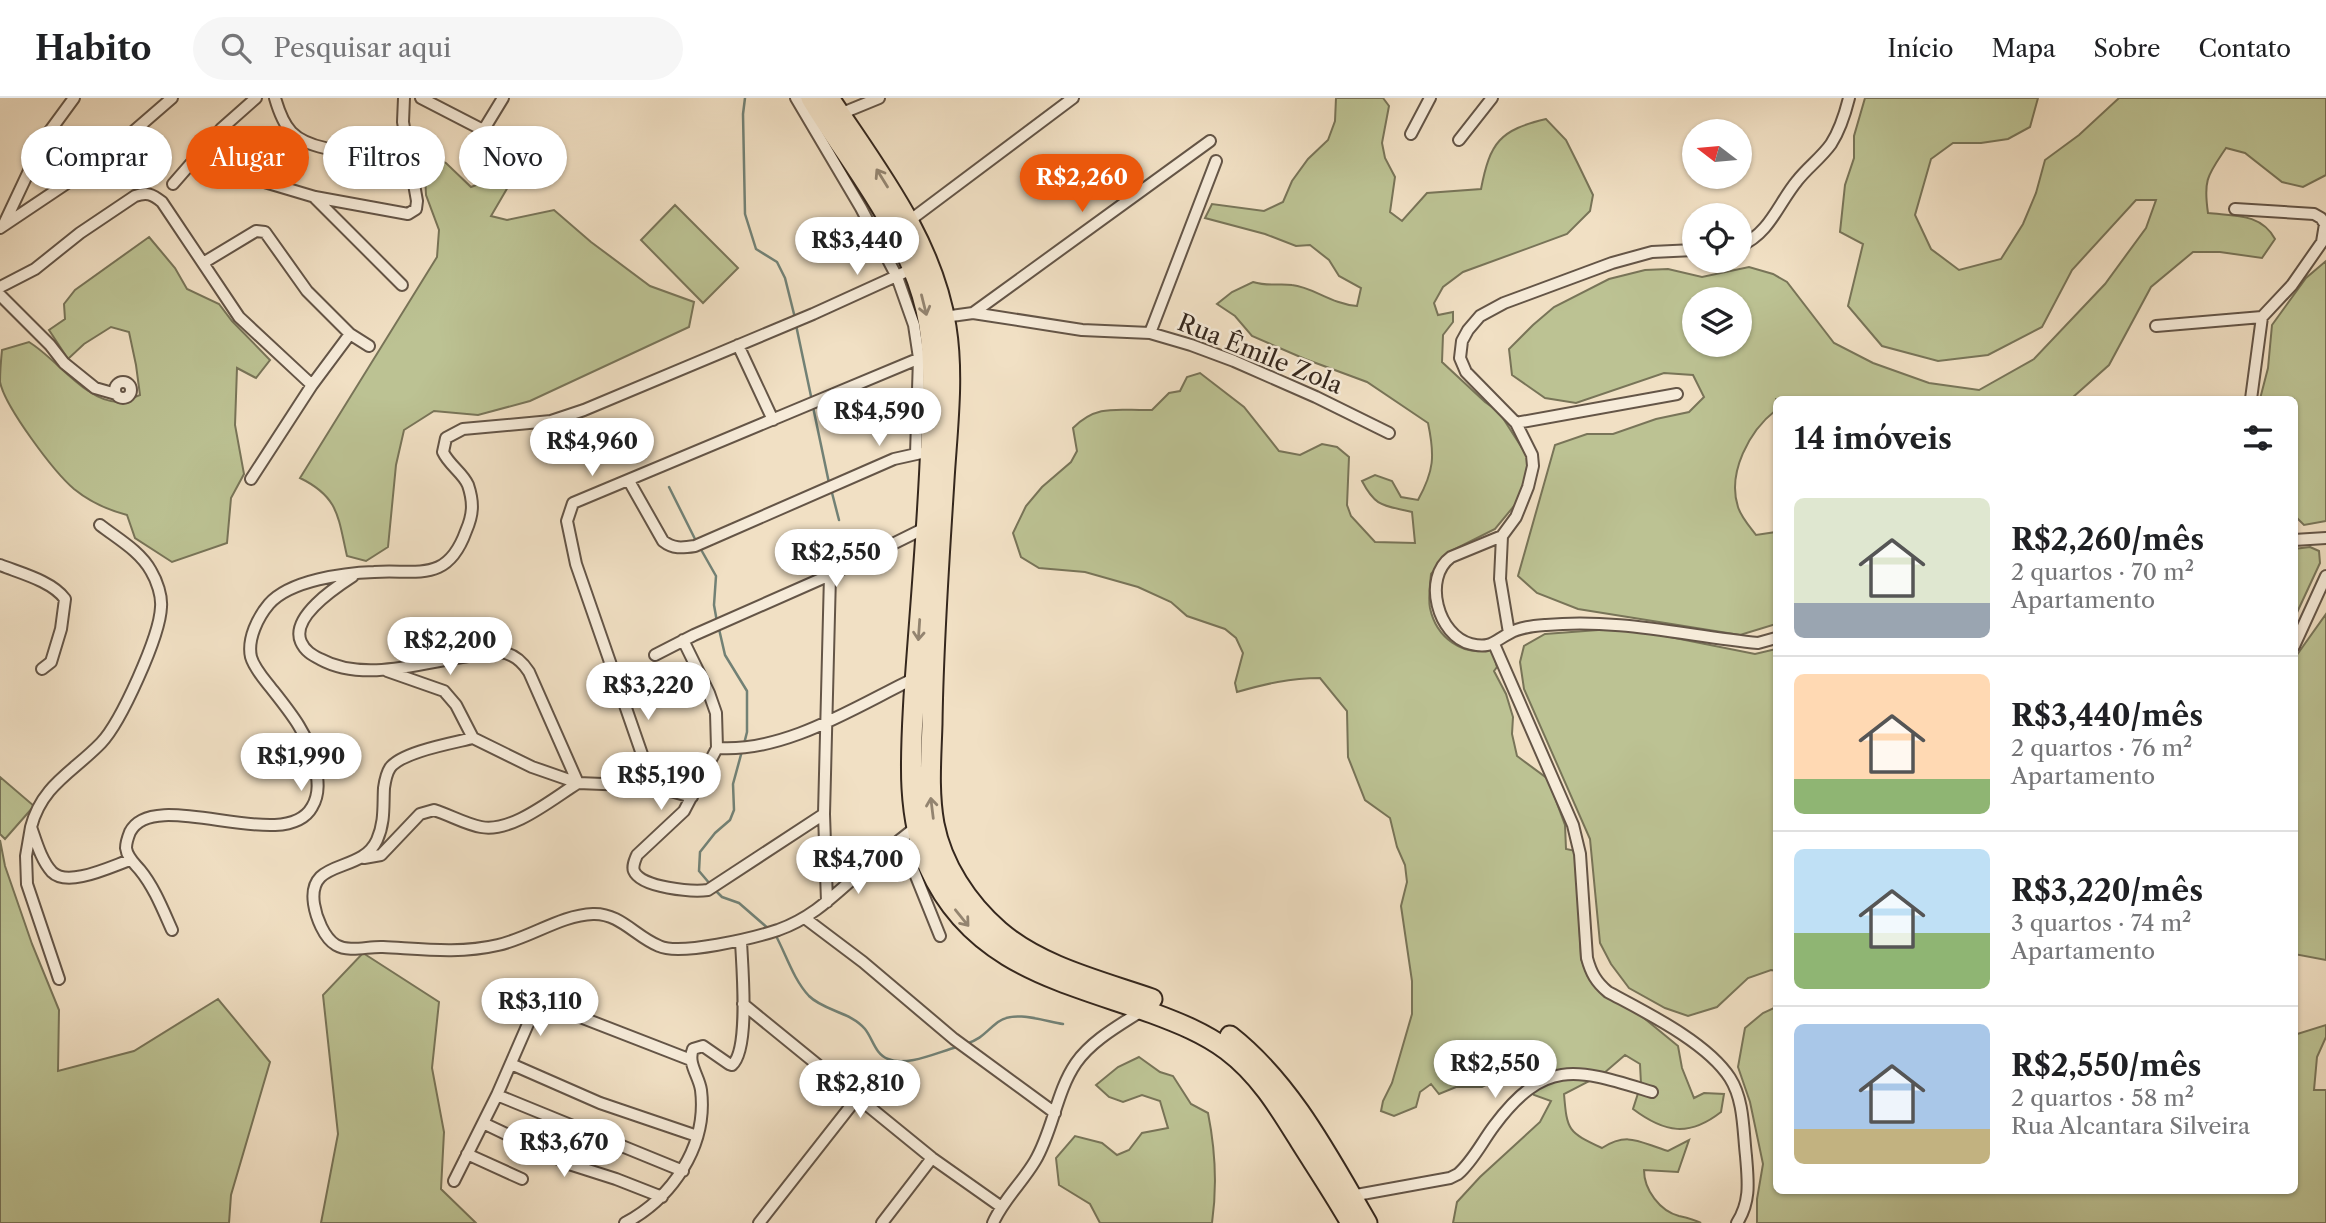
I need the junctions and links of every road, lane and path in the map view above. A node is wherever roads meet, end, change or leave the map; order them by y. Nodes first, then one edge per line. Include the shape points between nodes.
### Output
1 (74, 98) edge
2 (172, 98) edge
3 (256, 98) edge
4 (275, 98) edge
5 (404, 98) edge
6 (421, 98) edge
7 (503, 98) edge
8 (796, 98) edge
9 (811, 98) edge
10 (1073, 98) edge
11 (1430, 98) edge
12 (1492, 98) edge
13 (1849, 98) edge
14 (873, 99) edge
15 (835, 106) edge
16 (224, 126) edge
17 (475, 126) edge
18 (486, 126) edge
19 (1411, 134) dead end
20 (1459, 140) dead end
21 (1210, 141) dead end
22 (323, 148) edge
23 (830, 158) junction
24 (1216, 161) dead end
25 (186, 169) edge
26 (858, 172) junction
27 (173, 184) dead end
28 (289, 189) edge
29 (315, 197) junction
30 (2235, 209) dead end
31 (909, 221) junction
32 (2, 226) edge
33 (1752, 240) edge
34 (1682, 251) edge
35 (203, 262) junction
36 (905, 272) junction
37 (402, 285) dead end
38 (0, 287) edge
39 (0, 295) edge
40 (973, 313) junction
41 (944, 317) junction
42 (2262, 317) junction
43 (2156, 326) dead end
44 (1150, 333) junction
45 (350, 334) junction
46 (738, 345) junction
47 (369, 346) dead end
48 (926, 355) junction
49 (312, 385) junction
50 (116, 394) dead end
51 (1677, 394) dead end
52 (2251, 396) edge
53 (773, 420) junction
54 (1516, 423) junction
55 (1389, 433) dead end
56 (923, 453) junction
57 (251, 479) dead end
58 (629, 481) junction
59 (100, 525) dead end
60 (927, 527) junction
61 (1502, 536) junction
62 (2326, 538) edge
63 (2298, 540) edge
64 (0, 565) edge
65 (356, 574) junction
66 (830, 575) junction
67 (2326, 576) edge
68 (1509, 633) junction
69 (2298, 637) edge
70 (1773, 639) edge
71 (682, 640) junction
72 (1494, 644) junction
73 (655, 655) dead end
74 (42, 669) dead end
75 (384, 670) junction
76 (915, 678) junction
77 (827, 721) junction
78 (473, 738) junction
79 (717, 748) junction
80 (578, 783) junction
81 (653, 786) junction
82 (692, 797) junction
83 (824, 814) junction
84 (31, 827) junction
85 (909, 833) junction
86 (364, 858) junction
87 (130, 860) junction
88 (827, 902) junction
89 (806, 919) junction
90 (172, 930) dead end
91 (940, 936) dead end
92 (741, 941) junction
93 (59, 979) dead end
94 (743, 1004) junction
95 (1143, 1010) junction
96 (691, 1060) junction
97 (511, 1063) junction
98 (1652, 1092) dead end
99 (497, 1096) junction
100 (857, 1098) junction
101 (1055, 1113) junction
102 (483, 1123) junction
103 (696, 1136) junction
104 (467, 1154) junction
105 (932, 1158) junction
106 (683, 1171) junction
107 (522, 1179) dead end
108 (454, 1181) dead end
109 (1351, 1196) junction
110 (662, 1197) junction
111 (1000, 1206) junction
112 (625, 1223) edge
113 (759, 1223) edge
114 (882, 1223) edge
115 (993, 1223) edge
116 (1351, 1223) edge
117 (1367, 1223) edge
118 (1737, 1223) edge

1 - 32 street via 44,139
2 - 32 street via 97,163
3 - 16 street
4 - 22 street via 283,123 304,143
5 - 29 street via 403,122 417,201 413,212
6 - 17 street
7 - 18 street
8 - 23 street
9 - 26 highway
10 - 31 street
11 - 19 street
12 - 20 street
13 - 33 street via 1831,144 1798,178 1775,216
14 - 15 street
31 -> 15 highway
21 - 40 street
23 - 26 highway
23 - 36 street
24 - 44 street
25 - 27 street
26 - 36 highway via 881,206
28 - 29 street
29 - 37 street
30 - 42 street via 2314,214 2325,223 2322,242
31 - 41 highway via 934,279
34 - 54 street via 1652,252 1612,263 1480,316 1462,341 1461,358 1466,372
35 - 38 street via 162,202 145,193 80,233 35,269
35 - 45 street via 256,231 265,232 307,291
35 - 49 street via 239,317
36 - 46 street
36 - 48 highway via 926,312
39 - 50 street via 64,363 96,388
40 - 41 street, Rua Êmile Zola
40 - 44 street, Rua Êmile Zola via 1082,330
109 -> 41 highway via 1292,1103 1252,1054 1191,1015 1026,951 981,914 945,859 931,795 950,383
42 - 43 street
42 - 52 street
44 - 55 street, Rua Êmile Zola via 1234,361
45 - 47 street
45 - 49 street
46 - 53 street
46 - 65 street via 551,421 452,433 443,452 467,481 473,500 463,540 447,561 434,569
48 - 53 street
48 - 56 highway
49 - 57 street
51 - 54 street
53 - 58 street
54 - 61 street via 1533,466 1516,517
56 - 58 street via 894,459 699,544 679,548 663,541
56 - 60 highway
58 - 81 street via 573,503 567,521 576,564
59 - 84 street via 138,553 151,571 159,592 158,622 115,725 48,792
60 - 66 street
60 -> 76 highway
61 - 68 street via 1500,579
61 - 72 street via 1445,562 1435,588 1455,636 1474,644
62 - 63 street
64 - 74 street via 51,587 65,599 51,662
65 - 75 street via 302,620 299,640 306,652 324,662
65 - 87 street via 289,590 270,603 250,642 251,659 259,673 306,735 318,777 312,807 303,818 271,825 146,817 134,825 128,837
66 - 71 street
66 - 77 street
67 - 69 street
68 - 70 street via 1547,624 1628,624 1759,643
68 - 72 street
71 - 73 street
71 - 79 street via 716,713
72 - 118 street via 1573,825 1580,854 1590,971 1608,992 1693,1041 1731,1079 1743,1120 1748,1189
75 - 78 street via 444,691
75 - 80 street via 499,652 512,655 529,672
76 - 77 street
76 - 85 highway
77 - 79 street via 752,748
77 - 83 street
78 - 80 street
78 - 86 street via 401,758 391,767 384,787 384,821
79 - 82 street
80 - 81 street
80 - 86 street via 510,825 494,828 427,810 381,855
81 - 82 street
82 - 83 street via 677,819 637,855 634,871 638,877 685,890 712,888
83 - 88 street
84 - 87 street via 45,861 61,878
84 - 93 street via 27,884
85 - 88 street
85 - 91 street via 928,909
85 -> 95 highway via 946,897 978,936 1034,972
86 - 92 street via 329,870 314,889 314,905 324,932 333,943 349,949 497,946 581,915 597,914 623,922 663,948
87 - 90 street via 150,884
88 - 89 street
89 - 92 street
89 - 101 street via 954,1039
92 - 94 street
94 - 96 street via 738,1059 732,1065 698,1046
94 - 100 street
95 - 101 street via 1076,1062
95 - 116 highway via 1210,1038 1254,1074
96 - 97 street via 548,1006 531,1017
96 - 103 street via 702,1096
97 - 99 street
97 - 103 street via 600,1103
98 - 109 street via 1604,1077 1555,1074 1502,1115 1458,1174
99 - 102 street
99 - 106 street
100 - 105 street
100 - 113 street
101 - 111 street via 1033,1164
102 - 104 street
102 - 110 street via 569,1164
103 - 106 street
104 - 107 street
104 - 108 street
105 - 111 street
105 - 114 street
106 - 110 street
109 - 117 highway
110 - 112 street
111 - 115 street

